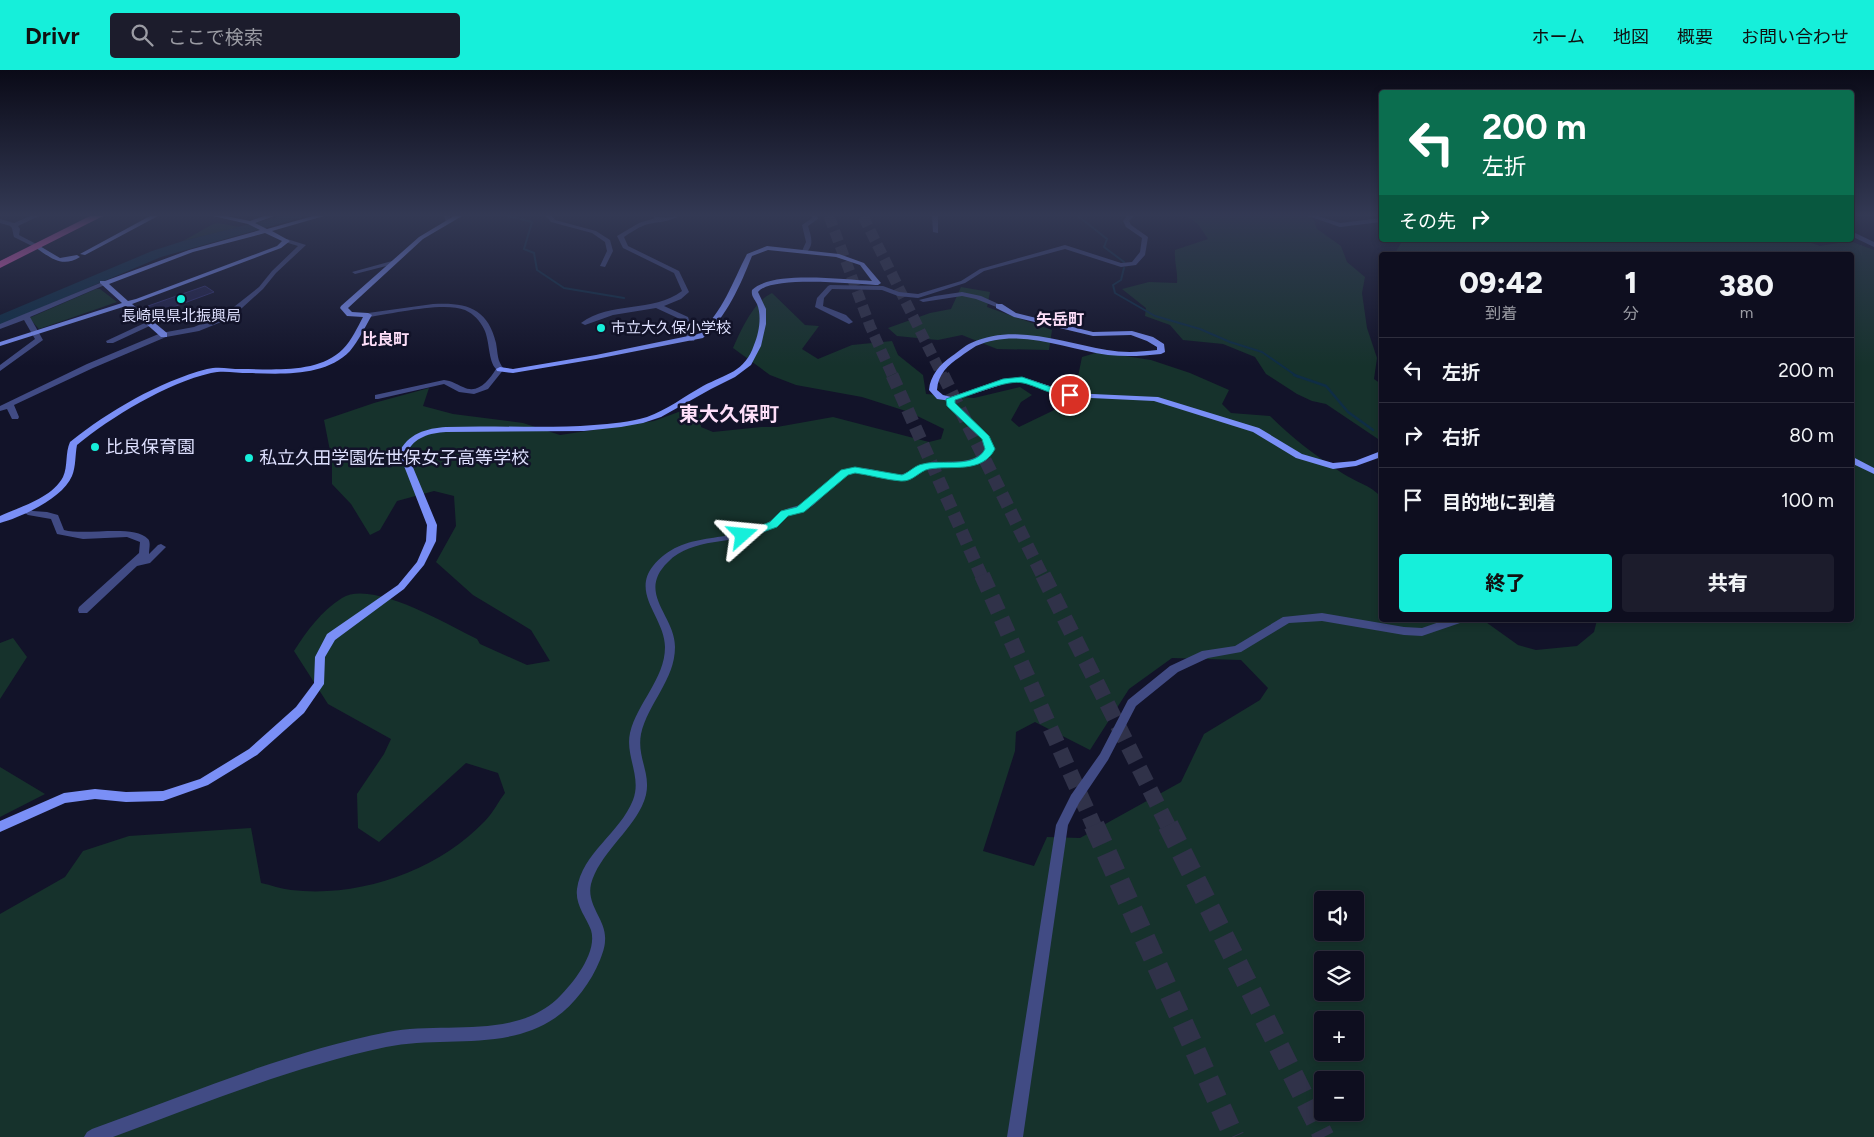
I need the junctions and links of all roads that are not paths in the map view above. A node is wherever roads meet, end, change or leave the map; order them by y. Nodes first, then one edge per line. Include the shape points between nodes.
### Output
1 (149, 266) edge
2 (228, 266) edge
3 (281, 266) edge
4 (381, 266) edge
5 (389, 266) edge
6 (664, 266) edge
7 (744, 266) edge
8 (863, 266) edge
9 (997, 266) edge
10 (355, 272) dead end
11 (104, 282) junction
12 (880, 286) junction
13 (128, 303) junction
14 (657, 306) junction
15 (368, 315) junction
16 (26, 317) junction
17 (849, 322) dead end
18 (152, 323) junction
19 (585, 323) dead end
20 (0, 327) edge
21 (35, 333) junction
22 (164, 335) junction
23 (690, 339) junction
24 (110, 341) dead end
25 (0, 344) edge
26 (0, 369) edge
27 (500, 369) junction
28 (378, 397) dead end
29 (951, 399) junction
30 (10, 405) junction
31 (0, 409) edge
32 (15, 416) dead end
33 (1379, 455) edge
34 (1854, 461) edge
35 (1874, 472) edge
36 (24, 509) junction
37 (0, 520) edge
38 (161, 547) dead end
39 (134, 563) junction
40 (83, 610) dead end
41 (1450, 622) edge
42 (0, 827) edge
43 (92, 1137) edge
44 (1015, 1137) edge

1 - 11 street
2 - 13 street
3 - 22 street via 261,288 228,316
4 - 10 street
5 - 15 street via 344,308 350,314
6 - 14 street via 677,272 686,292
7 - 23 street via 726,304 710,328
8 - 12 street
9 - 12 street via 982,270 963,282 918,296 898,294
11 - 13 street
11 - 16 street
12 - 17 street via 833,286 826,290 819,307
12 - 29 street via 889,297 902,300 970,293 1014,316 1093,334 1132,333 1161,346 1161,352 1150,355 1120,353 1043,338 974,344 955,356 933,382 933,390 940,397
12 - 42 street via 827,280 780,280 762,284 754,296 760,303 763,318 752,360 744,368 643,421 551,430 443,430 411,441 403,453 432,525 431,541 421,563 401,587 331,637 320,657 318,684 300,710 253,752 204,782 163,796 95,794 64,798
13 - 18 street
13 - 21 street
14 - 19 street via 613,312
14 - 23 street via 685,319
15 - 27 street via 442,306 469,308 488,328 494,344 494,364
15 - 36 street via 343,353 323,364 282,371 211,370 183,380 100,423 73,444 67,478 44,498
16 - 20 street
16 - 21 street
18 - 22 street
18 - 24 street
21 - 25 street
21 - 26 street via 39,340
22 - 30 street
23 - 27 street via 513,371
27 - 28 street via 491,384 483,389 465,391 444,382
29 - 33 street via 1022,379 1070,395 1154,399 1256,430 1299,456 1333,466 1356,463
29 - 43 street via 950,404 986,438 990,449 986,456 973,463 924,466 903,478 855,470 844,473 810,503 800,510 785,513 773,524 743,535 685,547 659,564 652,576 650,596 671,646 666,672 640,720 634,739 643,776 641,797 584,885 583,900 599,938 594,958 570,994 548,1015 521,1027 391,1038 326,1055
30 - 31 street
30 - 32 street
34 - 35 street
36 - 37 street
36 - 39 street via 32,514 50,514 60,532 70,536 130,534 140,537 146,547 144,554
38 - 39 street via 147,561
39 - 40 street
41 - 44 street via 1422,632 1322,617 1287,620 1237,648 1206,654 1174,669 1132,703 1104,757 1062,824

